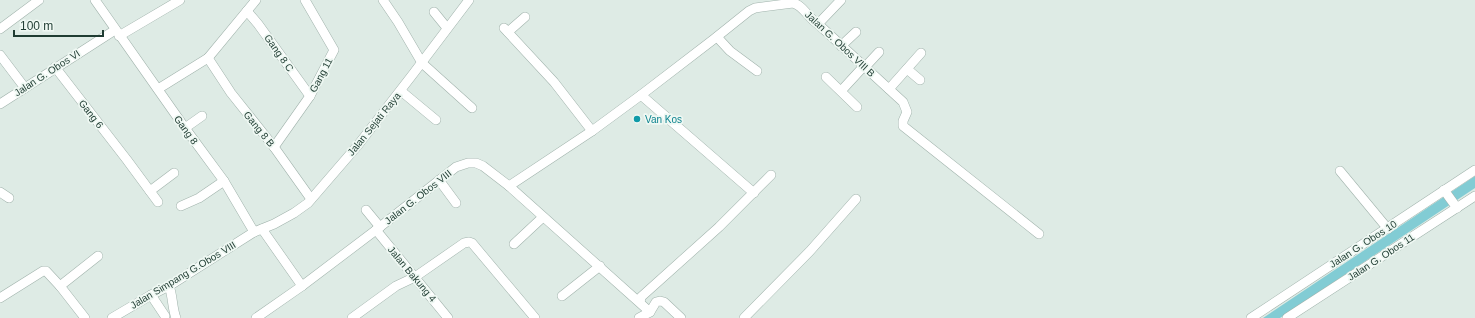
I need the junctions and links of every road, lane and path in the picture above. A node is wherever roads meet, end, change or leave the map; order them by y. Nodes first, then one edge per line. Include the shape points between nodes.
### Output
1 (39, 0) edge
2 (94, 0) edge
3 (180, 0) edge
4 (256, 0) edge
5 (305, 0) edge
6 (383, 0) edge
7 (469, 0) edge
8 (841, 0) edge
9 (799, 2) edge
10 (247, 11) junction
11 (434, 12) dead end
12 (525, 17) dead end
13 (818, 24) junction
14 (0, 28) edge
15 (447, 28) junction
16 (856, 32) dead end
17 (117, 33) junction
18 (717, 37) junction
19 (841, 46) junction
20 (879, 52) dead end
21 (921, 52) dead end
22 (0, 55) edge
23 (208, 58) junction
24 (422, 63) junction
25 (55, 67) junction
26 (864, 67) junction
27 (907, 70) junction
28 (758, 71) dead end
29 (826, 77) dead end
30 (920, 80) dead end
31 (25, 88) junction
32 (158, 89) junction
33 (889, 89) junction
34 (401, 91) junction
35 (841, 91) junction
36 (641, 95) junction
37 (310, 96) junction
38 (0, 104) edge
39 (857, 106) dead end
40 (472, 108) dead end
41 (202, 116) dead end
42 (436, 120) dead end
43 (185, 128) junction
44 (592, 131) junction
45 (274, 147) junction
46 (1475, 170) edge
47 (1340, 171) dead end
48 (174, 173) dead end
49 (771, 175) dead end
50 (439, 180) junction
51 (224, 181) junction
52 (509, 186) junction
53 (150, 191) junction
54 (0, 192) edge
55 (1446, 192) junction
56 (754, 193) junction
57 (1475, 196) edge
58 (9, 198) dead end
59 (311, 199) junction
60 (856, 199) dead end
61 (158, 202) dead end
62 (456, 203) dead end
63 (1455, 205) junction
64 (181, 206) dead end
65 (366, 210) dead end
66 (543, 217) junction
67 (378, 229) junction
68 (1388, 229) junction
69 (258, 230) junction
70 (1039, 234) dead end
71 (514, 244) dead end
72 (98, 256) dead end
73 (600, 266) junction
74 (415, 276) junction
75 (60, 286) junction
76 (169, 286) junction
77 (302, 286) junction
78 (151, 294) junction
79 (562, 296) dead end
80 (0, 298) edge
81 (640, 302) junction
82 (650, 312) junction
83 (165, 316) dead end
84 (85, 318) edge
85 (112, 318) edge
86 (176, 318) edge
87 (256, 318) edge
88 (352, 318) edge
89 (448, 318) edge
90 (535, 318) edge
91 (639, 318) edge
92 (680, 318) edge
93 (744, 318) edge
94 (1251, 318) edge
95 (1287, 318) edge

1 - 14 street
2 - 17 street, Gang 8
3 - 17 street, Jalan G. Obos VI
4 - 10 street
5 - 37 street, Gang 11 via 334,50
6 - 24 street
7 - 15 street, Jalan Sejati Raya
8 - 13 street
9 - 13 street, Jalan G. Obos VIII B
9 - 18 street, Jalan G. Obos VIII B via 755,8
10 - 23 street
10 - 37 street, Gang 8 C
11 - 15 street
12 - 44 street via 506,30 554,82
13 - 19 street, Jalan G. Obos VIII B
15 - 24 street, Jalan Sejati Raya
16 - 19 street
17 - 25 street, Jalan G. Obos VI
17 - 32 street, Gang 8
18 - 28 street via 730,51
18 - 36 street, Jalan G. Obos VIII B
19 - 26 street, Jalan G. Obos VIII B
20 - 26 street
21 - 27 street
22 - 31 street
23 - 32 street
23 - 45 street, Gang 8 B via 231,93
24 - 34 street, Jalan Sejati Raya
24 - 40 street
25 - 31 street, Jalan G. Obos VI
25 - 53 street, Gang 6
26 - 33 street, Jalan G. Obos VIII B
26 - 35 street
27 - 30 street
27 - 33 street
29 - 35 street
31 - 38 street, Jalan G. Obos VI
32 - 43 street, Gang 8
33 - 70 street, Jalan G. Obos VIII B via 905,106 907,112 902,121 903,126
34 - 42 street
34 - 59 street, Jalan Sejati Raya
35 - 39 street
36 - 44 street, Jalan G. Obos VIII B
36 - 56 street
37 - 45 street, Gang 11
41 - 43 street
43 - 51 street, Gang 8
44 - 52 street, Jalan G. Obos VIII B
45 - 59 street, Gang 8 B
46 - 55 street, Jalan G. Obos 10
47 - 68 street
48 - 53 street
49 - 56 street
50 - 52 street, Jalan G. Obos VIII via 459,166 476,163
50 - 62 street
50 - 67 street, Jalan G. Obos VIII
51 - 64 street via 199,198
51 - 69 street, Gang 8
52 - 66 street, Jalan G. Obos VIII
53 - 61 street, Gang 6
54 - 58 street
55 - 63 street
55 - 68 street, Jalan G. Obos 10
56 - 81 street via 641,297
57 - 63 street, Jalan G. Obos 11
59 - 69 street, Jalan Sejati Raya via 294,213
60 - 93 street via 810,251
63 - 95 street, Jalan G. Obos 11
65 - 67 street, Jalan Bakung 4
66 - 71 street
66 - 73 street, Jalan G. Obos VIII
67 - 74 street, Jalan Bakung 4
67 - 77 street, Jalan G. Obos VIII
68 - 94 street, Jalan G. Obos 10
69 - 76 street, Jalan Simpang G.Obos VIII
69 - 77 street, Gang 8
72 - 75 street
73 - 79 street
73 - 81 street, Jalan G. Obos VIII
74 - 88 street via 396,286
74 - 89 street, Jalan Bakung 4
74 - 90 street via 464,243 472,243
75 - 80 street via 48,272 43,271
75 - 84 street
76 - 78 street, Jalan Simpang G.Obos VIII
76 - 86 street
77 - 87 street, Jalan G. Obos VIII
78 - 83 street
78 - 85 street, Jalan Simpang G.Obos VIII
81 - 82 street, Jalan G. Obos VIII
82 - 91 street
82 - 92 street via 656,302 662,301

